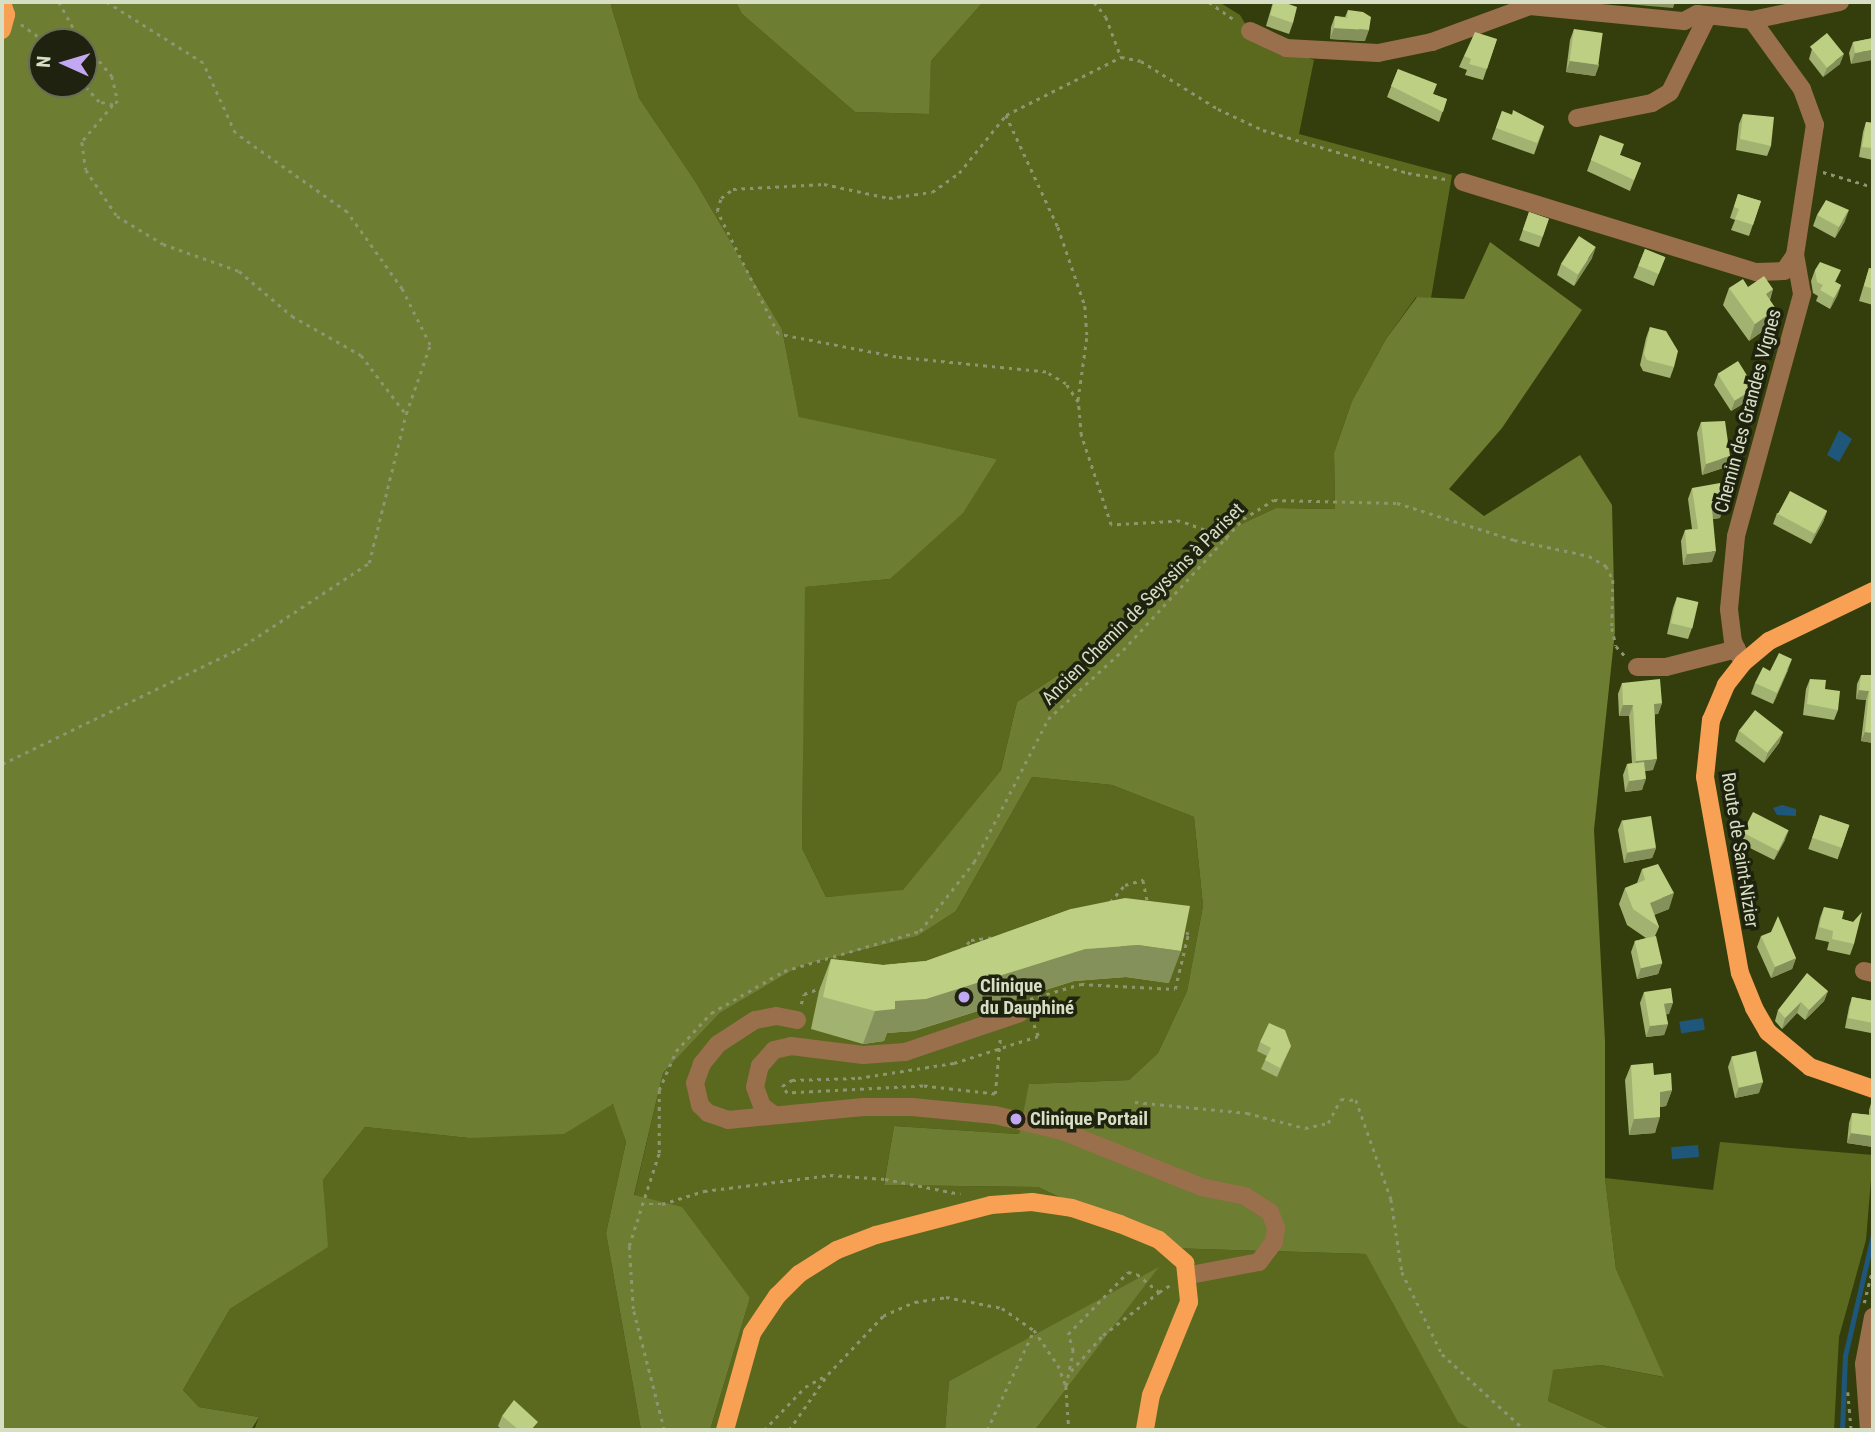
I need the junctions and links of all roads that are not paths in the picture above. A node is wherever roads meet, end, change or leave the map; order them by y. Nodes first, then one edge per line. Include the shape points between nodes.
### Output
1 (1840, 2) edge
2 (1698, 11) edge
3 (1752, 20) junction
4 (1251, 31) road end
5 (1577, 118) dead end
6 (1463, 181) road end
7 (1795, 255) junction
8 (1873, 591) edge
9 (1740, 656) junction
10 (1637, 667) road end
11 (1025, 1013) road end
12 (797, 1020) road end
13 (1873, 1089) edge
14 (774, 1115) junction
15 (1190, 1275) junction
16 (1873, 1317) edge
17 (724, 1430) edge
18 (1145, 1430) edge
19 (1869, 1430) edge

1 - 3 street
2 - 3 street
2 - 4 street via 1684,21 1530,6 1432,42 1378,53 1286,48
2 - 5 street via 1670,92 1652,103
3 - 7 street, Chemin des Grandes Vignes via 1802,89 1815,125
6 - 7 street via 1756,272 1784,271
7 - 9 street, Chemin des Grandes Vignes via 1802,294 1736,536 1729,609
8 - 9 main road, Route de Saint-Nizier
9 - 10 street
9 - 13 main road, Route de Saint-Nizier via 1711,720 1705,777 1740,973 1768,1032 1787,1051 1810,1067
11 - 14 street via 932,1045 885,1055 791,1046 775,1050 760,1066 755,1087 762,1106
12 - 14 street via 776,1016 742,1026 709,1054 698,1072 696,1093 708,1113 728,1120
14 - 15 street via 863,1107 991,1114 1062,1131 1201,1187 1245,1196 1269,1212 1276,1228 1274,1242 1259,1262
15 - 17 main road via 1180,1255 1159,1240 1052,1204 991,1205 876,1235 813,1264 769,1307 744,1353
15 - 18 main road via 1189,1302 1151,1395
16 - 19 street via 1864,1364

